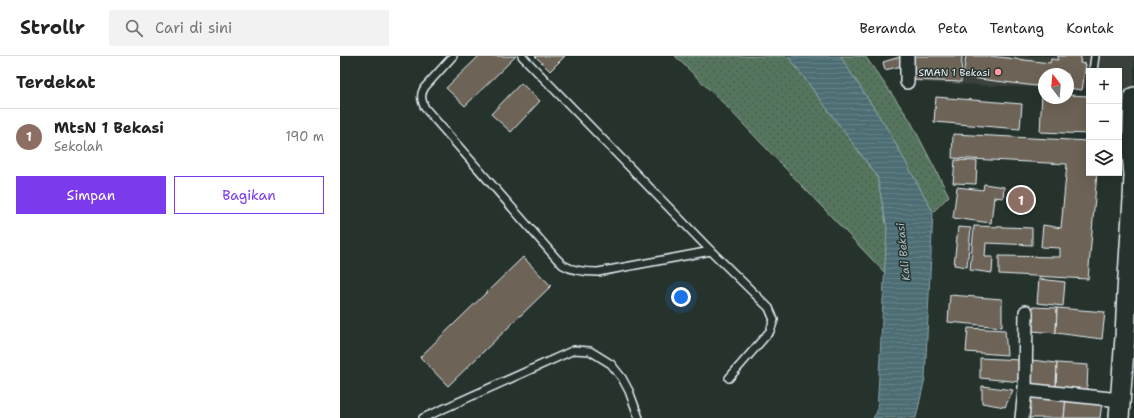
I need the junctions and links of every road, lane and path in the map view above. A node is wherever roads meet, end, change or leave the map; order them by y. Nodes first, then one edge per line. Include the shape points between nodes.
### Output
1 (453, 56) edge
2 (522, 56) edge
3 (907, 56) edge
4 (1095, 56) edge
5 (1094, 68) edge
6 (907, 82) dead end
7 (1134, 103) edge
8 (711, 251) junction
9 (1026, 312) dead end
10 (729, 378) dead end
11 (1025, 390) junction
12 (1119, 409) edge
13 (423, 418) edge
14 (638, 418) edge
15 (1022, 418) edge

1 - 8 lane via 422,90 421,100 425,108 563,265 587,272 598,272
2 - 8 lane
3 - 6 street
4 - 5 lane
7 - 12 street via 1133,199
8 - 10 lane via 769,308 774,320 770,331
9 - 11 street
11 - 12 street
11 - 15 street
13 - 14 lane via 574,350 590,351 611,364 629,391

